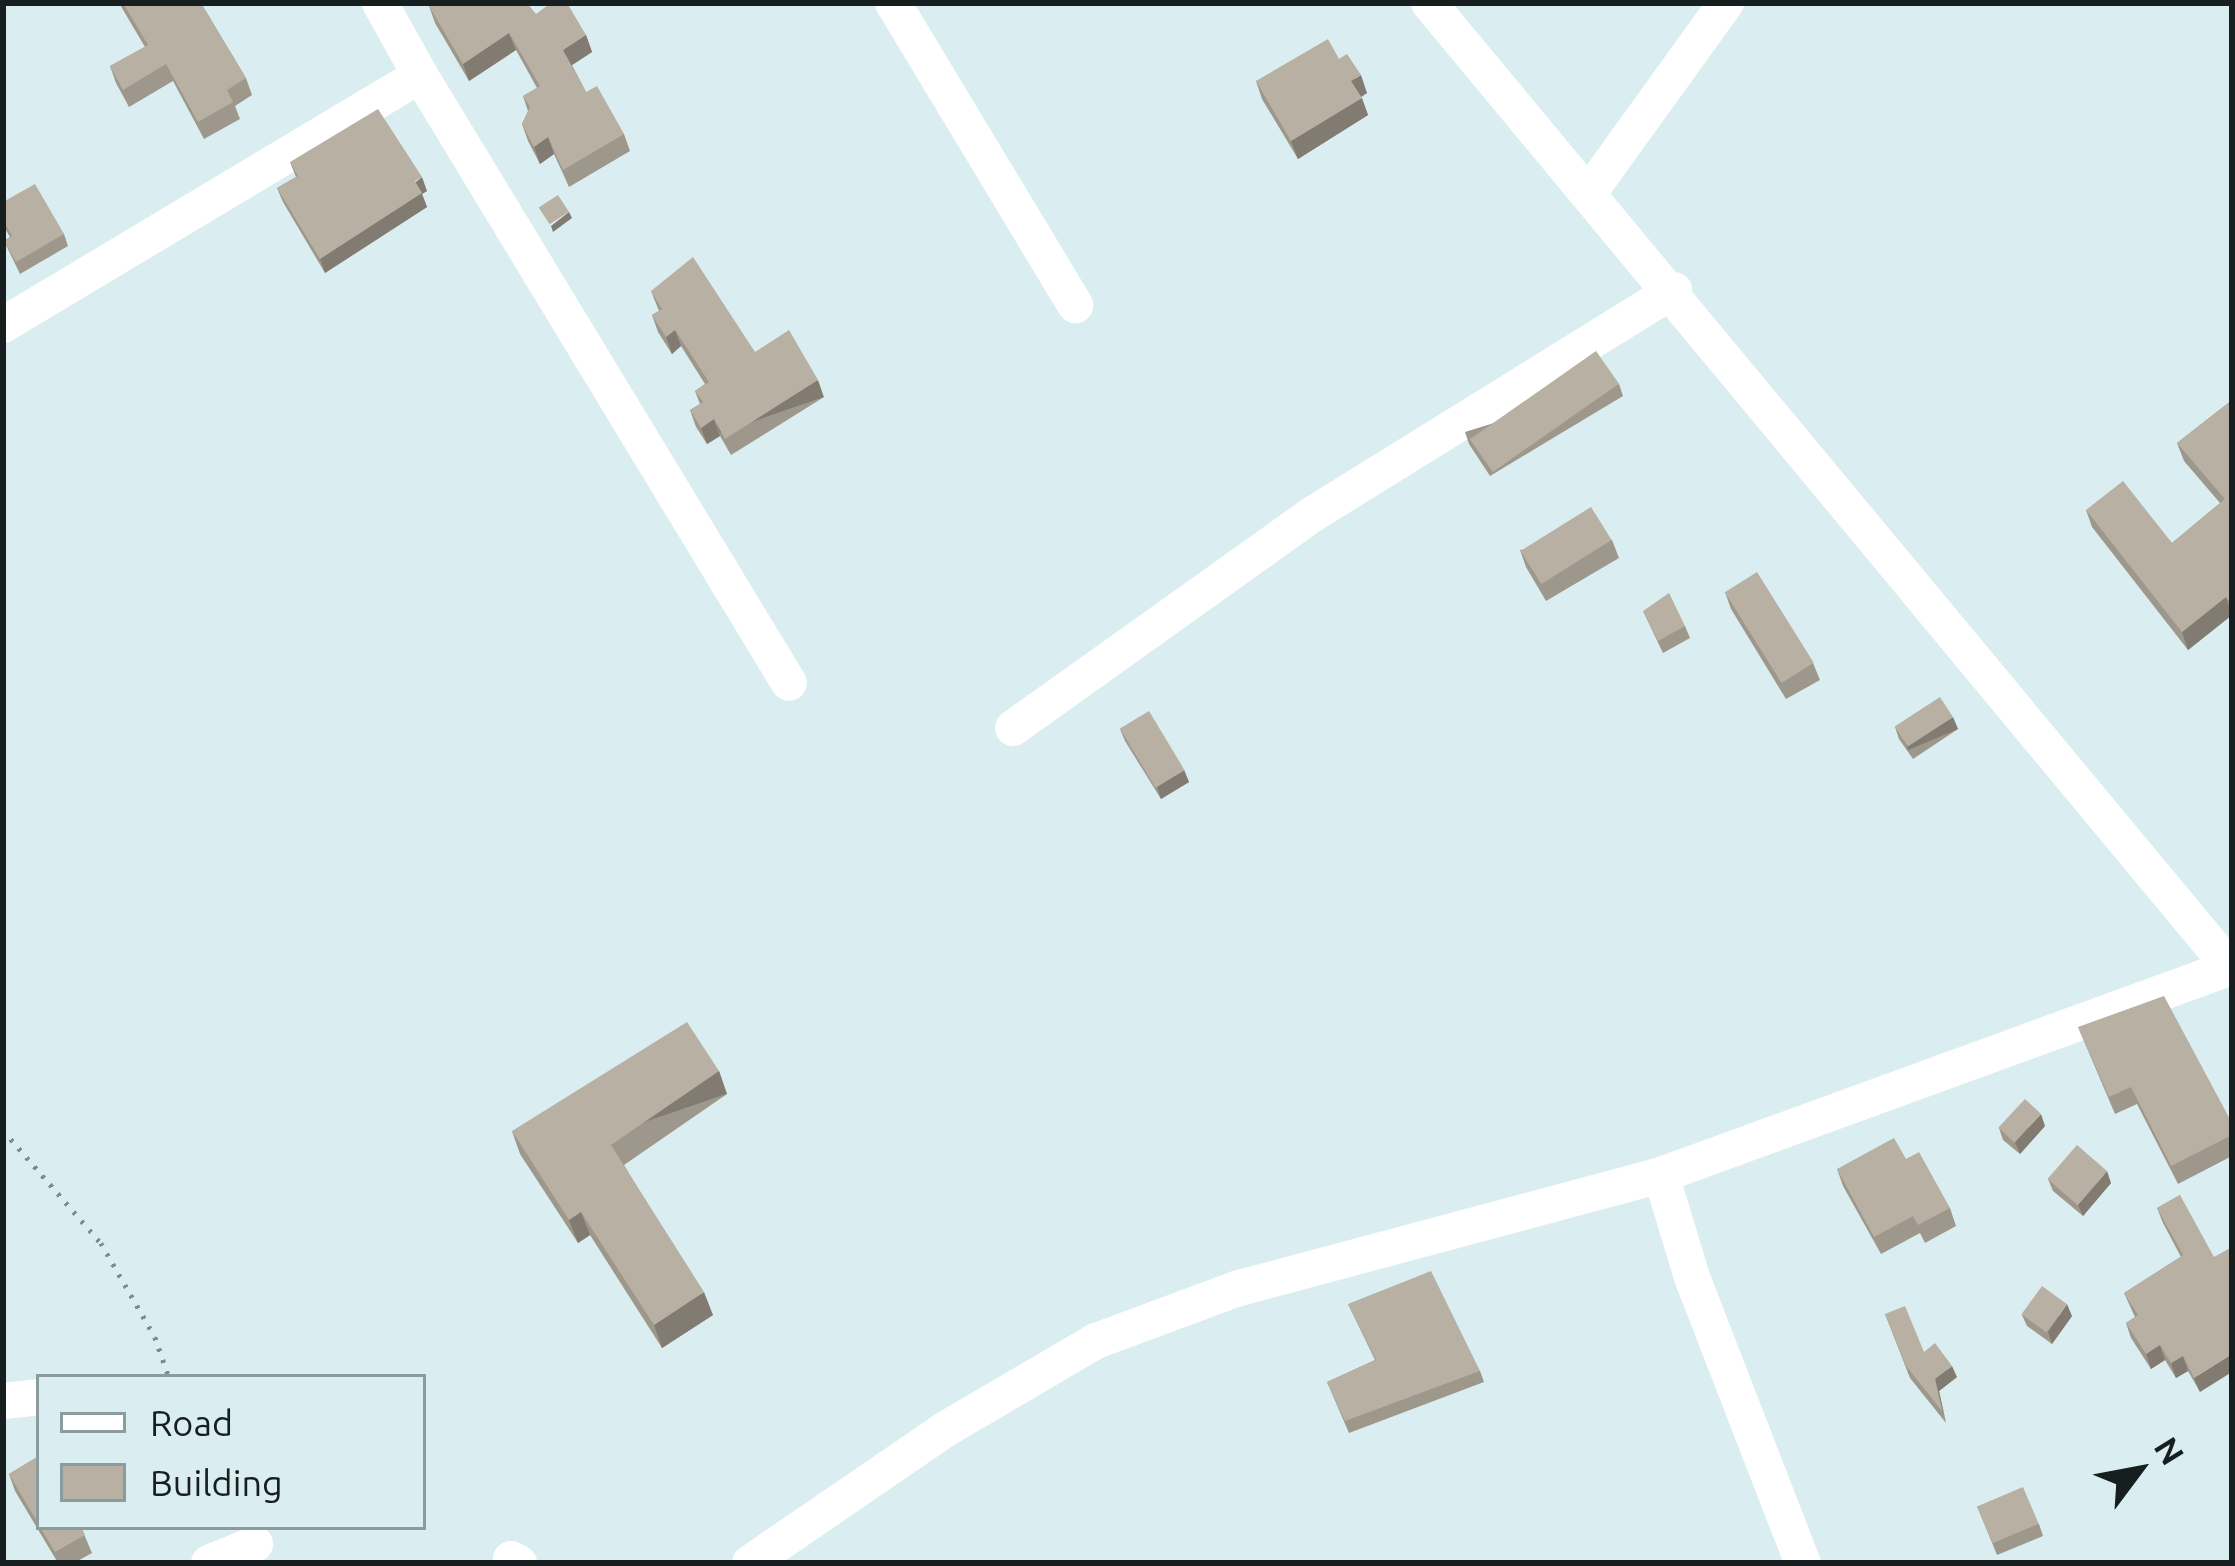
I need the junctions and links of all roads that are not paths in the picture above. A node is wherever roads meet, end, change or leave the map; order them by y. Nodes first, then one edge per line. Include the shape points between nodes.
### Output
1 (380, 3) edge
2 (893, 3) edge
3 (1429, 3) edge
4 (1726, 3) edge
5 (420, 74) junction
6 (1591, 190) junction
7 (1675, 290) junction
8 (1075, 305) dead end
9 (3, 325) edge
10 (789, 683) dead end
11 (1012, 728) dead end
12 (2232, 968) edge
13 (1661, 1175) junction
14 (36, 1397) edge
15 (3, 1401) edge
16 (257, 1545) edge
17 (209, 1563) edge
18 (750, 1563) edge
19 (1804, 1563) edge

1 - 5 street
2 - 8 street
3 - 6 street
4 - 6 street
5 - 9 street
5 - 10 street
6 - 7 street
7 - 11 street via 1313,514
7 - 12 street
12 - 13 street
13 - 18 street via 1236,1288 1096,1341 944,1430
13 - 19 street via 1693,1280
14 - 15 street
16 - 17 street

